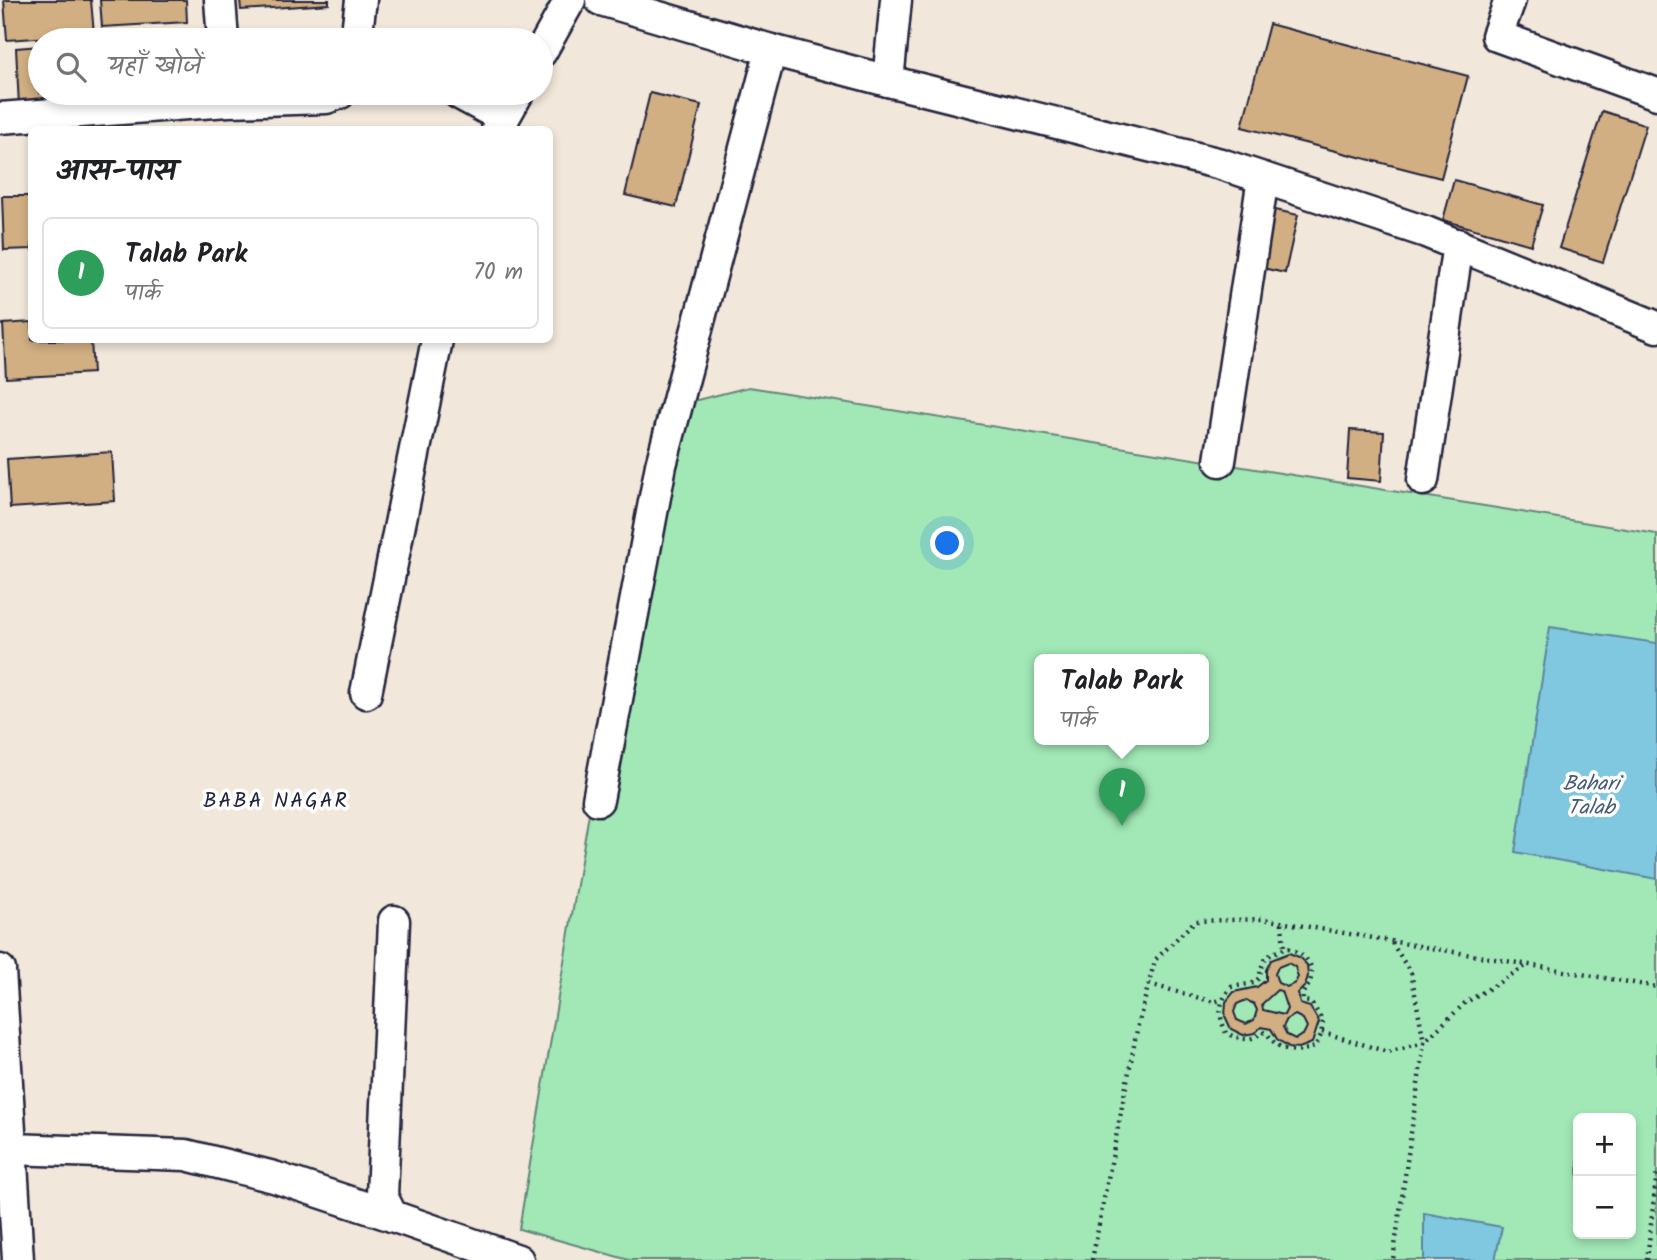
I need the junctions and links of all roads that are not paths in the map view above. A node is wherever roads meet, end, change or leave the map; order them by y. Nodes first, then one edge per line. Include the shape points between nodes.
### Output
1 (220, 0) edge
2 (360, 0) edge
3 (570, 0) edge
4 (601, 0) edge
5 (896, 0) edge
6 (1510, 0) edge
7 (222, 28) edge
8 (359, 28) edge
9 (553, 30) edge
10 (771, 50) junction
11 (888, 81) junction
12 (1657, 94) edge
13 (141, 105) edge
14 (487, 105) edge
15 (506, 113) edge
16 (0, 118) edge
17 (1263, 178) junction
18 (1458, 244) junction
19 (1657, 327) edge
20 (436, 343) edge
21 (1220, 461) dead end
22 (1423, 480) dead end
23 (366, 693) dead end
24 (598, 800) dead end
25 (394, 921) dead end
26 (0, 970) edge
27 (11, 1149) junction
28 (392, 1216) junction
29 (18, 1260) edge
30 (518, 1260) edge

1 - 7 street
2 - 8 street
3 - 9 street
4 - 10 street
5 - 11 street
6 - 12 street via 1497,36
10 - 11 street
10 - 24 street via 661,466
11 - 17 street
13 - 16 street
14 - 15 street
17 - 18 street
17 - 21 street
18 - 19 street
18 - 22 street
20 - 23 street
25 - 28 street via 382,1196
26 - 27 street
27 - 28 street via 186,1154
27 - 29 street
28 - 30 street

